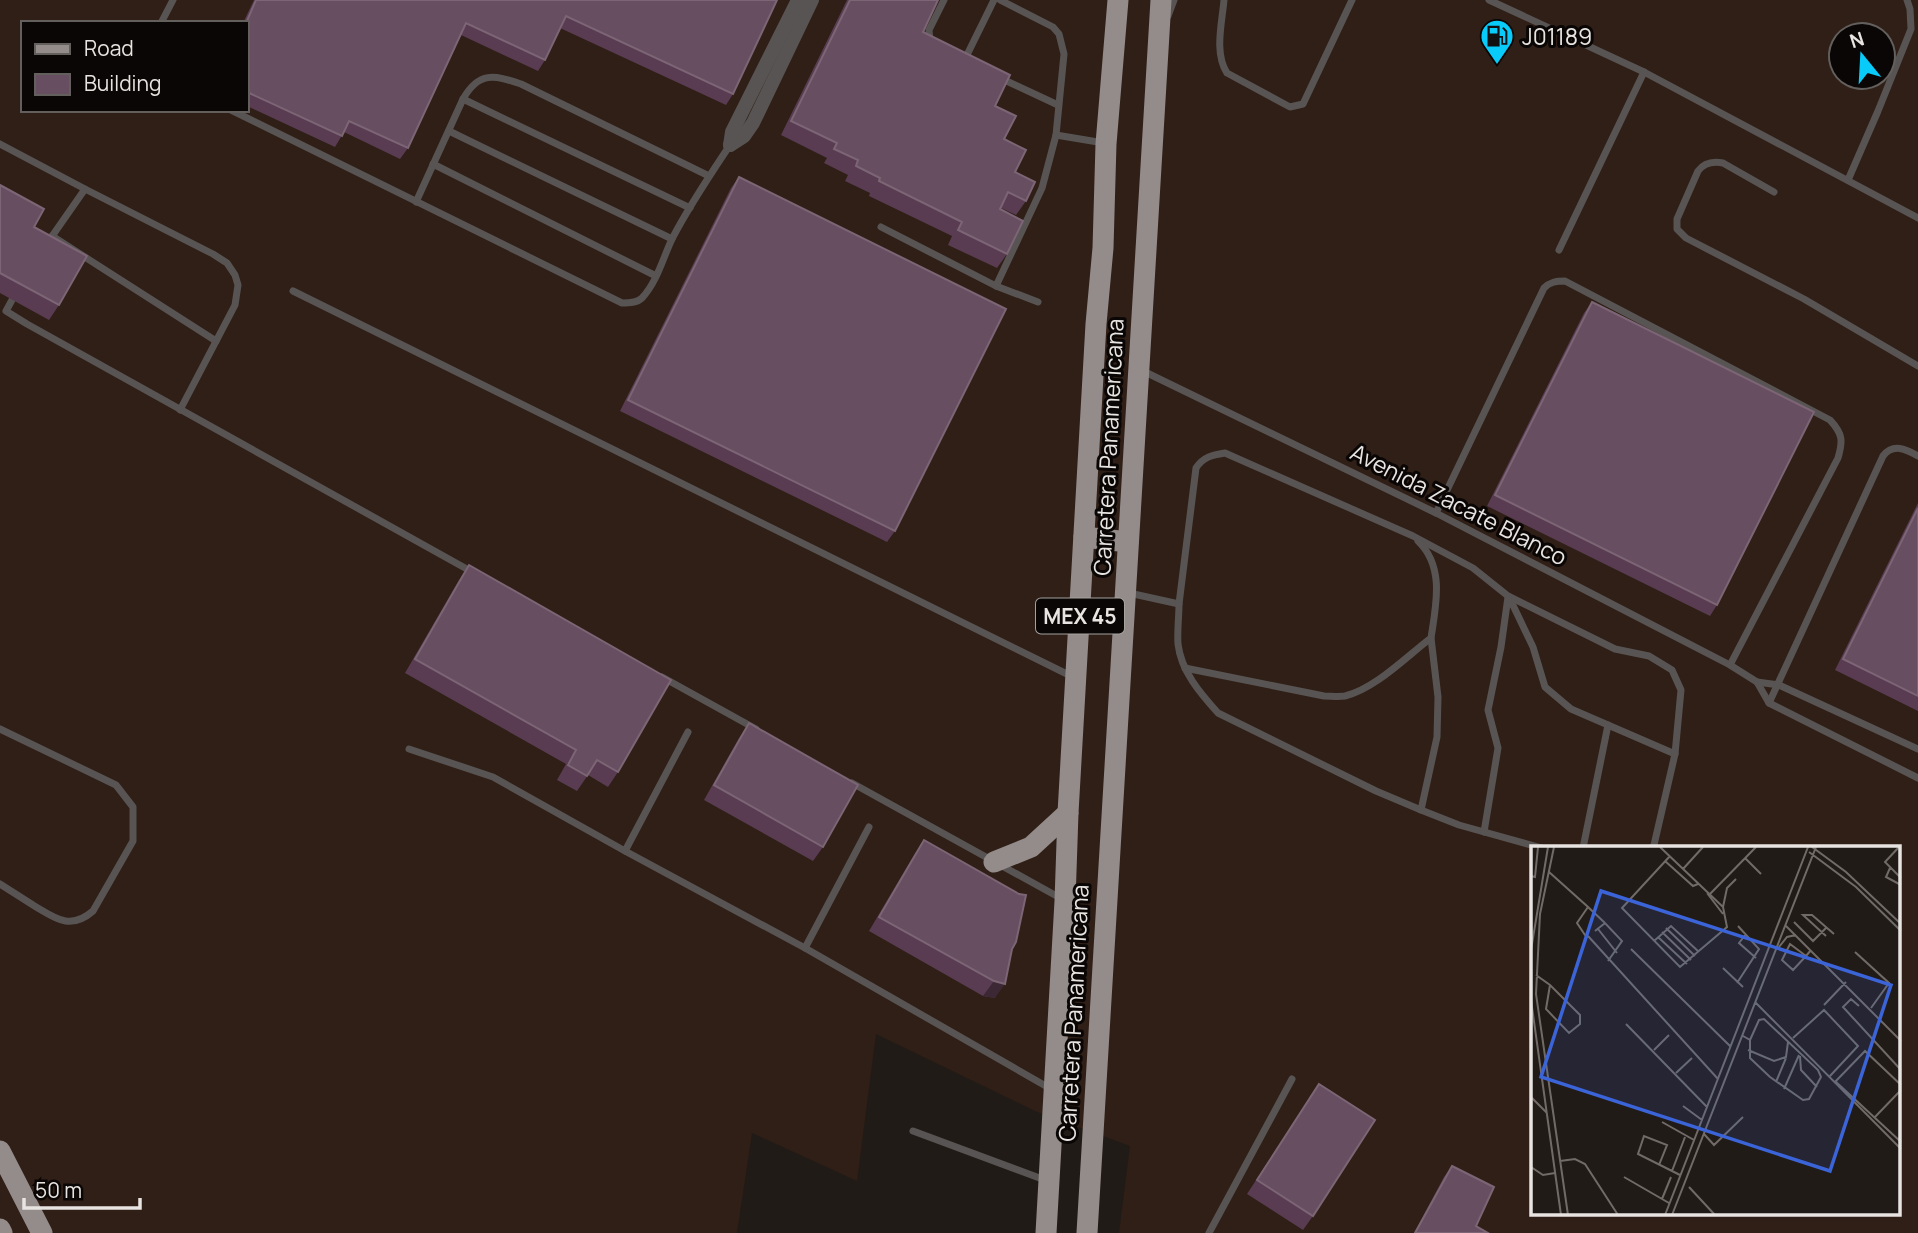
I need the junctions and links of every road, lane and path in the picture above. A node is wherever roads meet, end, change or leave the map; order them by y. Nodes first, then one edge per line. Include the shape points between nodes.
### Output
1 (173, 0) edge
2 (798, 0) edge
3 (812, 0) edge
4 (944, 0) edge
5 (994, 0) edge
6 (1000, 0) edge
7 (1118, 0) edge
8 (1161, 0) edge
9 (1174, 0) edge
10 (1224, 0) edge
11 (1352, 0) edge
12 (1489, 0) edge
13 (1907, 0) edge
14 (162, 21) edge
15 (1159, 40) junction
16 (936, 48) edge
17 (954, 57) edge
18 (964, 61) junction
19 (975, 67) edge
20 (987, 72) edge
21 (1644, 72) junction
22 (463, 99) junction
23 (1058, 105) junction
24 (235, 112) edge
25 (449, 131) junction
26 (1056, 135) junction
27 (0, 144) edge
28 (1106, 144) junction
29 (730, 145) junction
30 (433, 164) junction
31 (709, 176) junction
32 (1848, 180) junction
33 (85, 189) junction
34 (1774, 192) dead end
35 (415, 202) junction
36 (690, 208) junction
37 (1918, 218) edge
38 (881, 227) dead end
39 (52, 236) junction
40 (672, 239) junction
41 (1559, 250) dead end
42 (42, 251) edge
43 (656, 276) junction
44 (996, 286) junction
45 (293, 291) dead end
46 (12, 300) dead end
47 (1038, 302) dead end
48 (3, 309) edge
49 (216, 341) junction
50 (1918, 366) edge
51 (1139, 369) junction
52 (180, 410) junction
53 (1918, 456) edge
54 (1436, 513) junction
55 (1413, 536) junction
56 (1084, 537) junction
57 (1128, 542) junction
58 (484, 578) edge
59 (1125, 593) junction
60 (1508, 596) junction
61 (1180, 604) junction
62 (1431, 638) junction
63 (1730, 665) junction
64 (1185, 668) junction
65 (654, 673) edge
66 (1077, 678) junction
67 (1757, 682) junction
68 (1779, 685) junction
69 (1769, 703) junction
70 (1608, 725) junction
71 (0, 729) edge
72 (688, 732) dead end
73 (764, 734) edge
74 (409, 749) dead end
75 (1918, 749) edge
76 (1675, 754) junction
77 (1918, 778) edge
78 (849, 781) edge
79 (1421, 810) junction
80 (1068, 813) junction
81 (869, 827) dead end
82 (1484, 832) junction
83 (1535, 846) edge
84 (1583, 846) edge
85 (1653, 846) edge
86 (625, 851) junction
87 (995, 862) junction
88 (0, 884) edge
89 (1065, 901) junction
90 (805, 948) junction
91 (1292, 1079) dead end
92 (1055, 1091) junction
93 (913, 1131) dead end
94 (0, 1151) edge
95 (1049, 1182) junction
96 (41, 1233) edge
97 (1046, 1233) edge
98 (1087, 1233) edge
99 (1209, 1233) edge

1 - 14 lane
2 - 29 street via 732,132
3 - 29 street via 753,122 744,136
4 - 16 lane via 929,30
5 - 18 lane
6 - 23 lane via 1059,34 1064,54
7 - 28 main road, Carretera Panamericana / MEX 45
8 - 15 main road, Carretera Panamericana / MEX 45
9 - 15 lane
10 - 11 lane via 1222,65 1227,73 1290,107 1303,104
12 - 21 lane
13 - 32 lane via 1911,29
15 - 51 main road, Carretera Panamericana / MEX 45
17 - 18 lane
18 - 19 lane
20 - 23 lane
21 - 32 lane
21 - 41 lane
22 - 25 lane
22 - 31 lane via 477,82 499,76
22 - 36 lane
23 - 26 lane
24 - 35 lane
25 - 30 lane
25 - 40 lane
26 - 28 lane
26 - 44 lane via 1042,188
27 - 33 lane
28 - 56 main road, Carretera Panamericana / MEX 45
29 - 31 lane
30 - 35 lane
30 - 43 lane
31 - 36 lane
32 - 37 lane
33 - 39 lane
33 - 49 lane via 227,263 238,285 235,305
34 - 50 lane via 1723,163 1706,164 1677,219 1677,229
35 - 43 lane via 622,303 641,300
36 - 40 lane
38 - 44 lane
39 - 42 lane
39 - 49 lane
40 - 43 lane
44 - 47 lane
45 - 66 lane
46 - 48 lane
48 - 52 lane
49 - 52 lane
51 - 54 lane, Avenida Zacate Blanco
51 - 57 main road, Carretera Panamericana / MEX 45
52 - 58 lane
53 - 68 lane via 1895,448 1883,456
54 - 63 lane, Avenida Zacate Blanco
54 - 63 lane via 1544,288 1565,281 1839,429 1838,458
55 - 60 lane via 1473,568
55 - 61 lane via 1225,453 1210,455 1196,468
55 - 62 lane via 1434,567 1438,591
56 - 57 main road
56 - 66 main road, Carretera Panamericana / MEX 45
57 - 59 main road, Carretera Panamericana / MEX 45
59 - 61 lane
59 - 98 main road, Carretera Panamericana / MEX 45
60 - 70 lane via 1534,647 1545,687 1571,709
60 - 76 lane via 1615,649 1649,656 1672,670 1681,691
60 - 82 lane via 1489,710 1498,748
61 - 64 lane via 1178,645
62 - 64 lane via 1370,686 1342,697
62 - 79 lane via 1437,737
63 - 67 lane, Avenida Zacate Blanco
64 - 79 lane via 1218,713
65 - 73 lane
66 - 80 main road, Carretera Panamericana / MEX 45
67 - 68 lane, Avenida Zacate Blanco
67 - 69 lane, Avenida Zacate Blanco
68 - 69 lane
68 - 75 lane, Avenida Zacate Blanco
69 - 77 lane
70 - 76 lane
70 - 84 lane
71 - 88 lane via 116,785 134,807 133,841 93,911 84,918 58,920
72 - 86 lane
74 - 86 lane via 493,777
76 - 85 lane
78 - 87 lane
79 - 82 lane
80 - 87 main road via 1031,847
80 - 89 main road, Carretera Panamericana / MEX 45
81 - 90 lane
82 - 83 lane
86 - 90 lane
87 - 89 lane
89 - 92 main road, Carretera Panamericana / MEX 45
90 - 92 lane
91 - 99 lane
92 - 95 main road, Carretera Panamericana / MEX 45
93 - 95 lane
94 - 96 main road
95 - 97 main road, Carretera Panamericana / MEX 45

